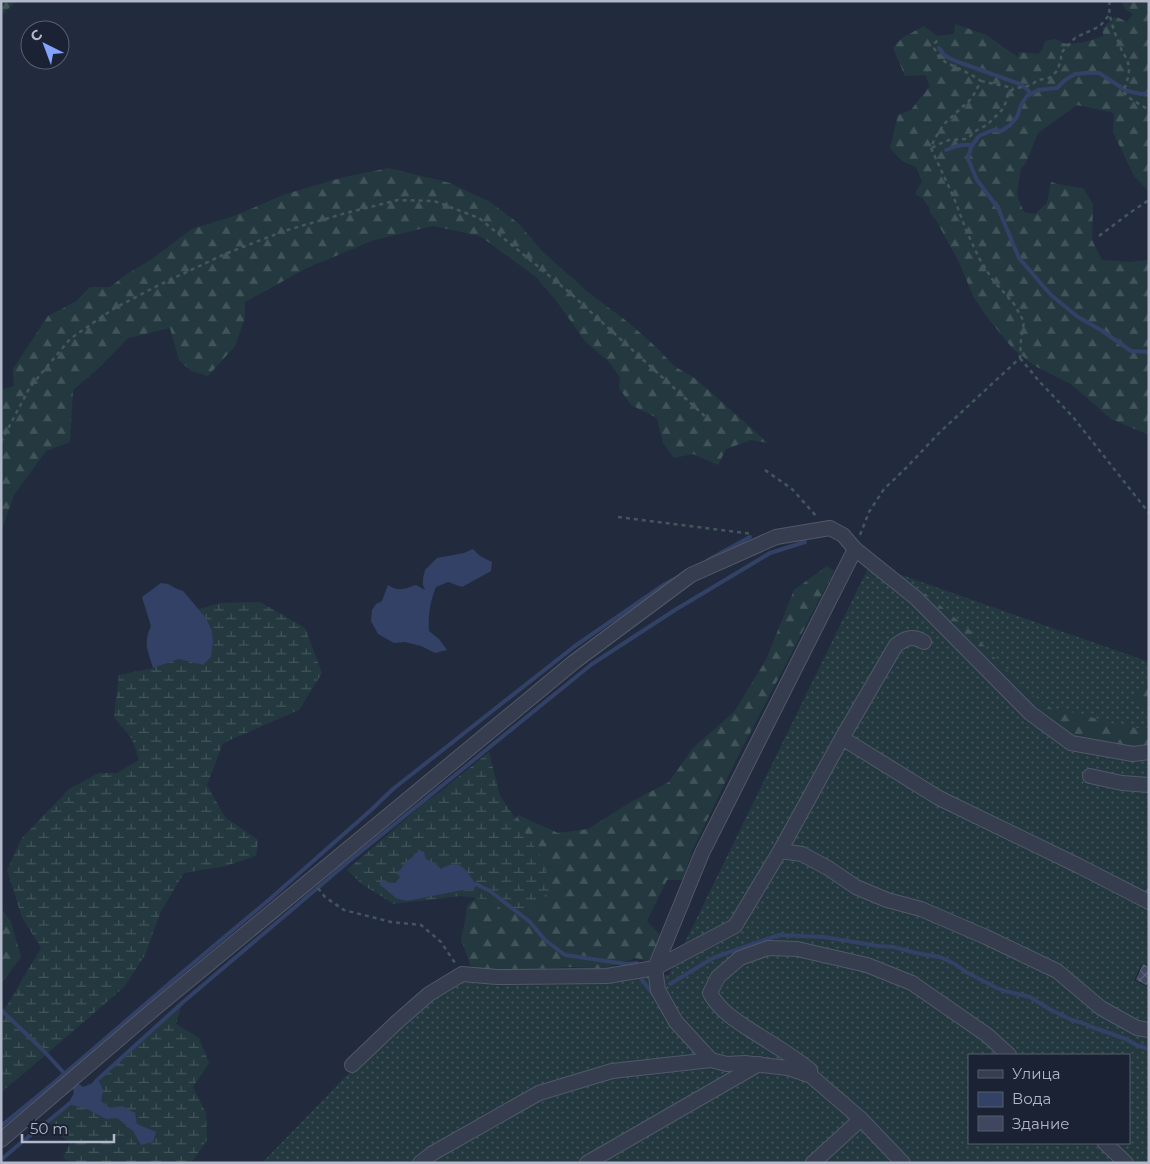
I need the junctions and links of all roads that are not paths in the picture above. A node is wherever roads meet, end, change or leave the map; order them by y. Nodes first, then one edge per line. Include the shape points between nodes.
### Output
1 (856, 548) junction
2 (924, 642) dead end
3 (842, 738) junction
4 (1149, 752) edge
5 (1090, 776) dead end
6 (1149, 785) edge
7 (780, 851) junction
8 (1149, 902) edge
9 (655, 968) junction
10 (1149, 1030) edge
11 (1008, 1054) edge
12 (711, 1060) junction
13 (760, 1064) junction
14 (352, 1065) dead end
15 (812, 1076) junction
16 (861, 1119) junction
17 (1, 1140) edge
18 (1106, 1144) edge
19 (420, 1163) edge
20 (587, 1163) edge
21 (813, 1163) edge
22 (903, 1163) edge
23 (1126, 1163) edge

1 - 4 street via 916,598 1030,713 1071,743 1133,754
1 - 9 street via 702,853
1 - 17 street via 830,528 776,537 691,575 574,662
2 - 3 street via 912,637 896,645
3 - 7 street
3 - 8 street via 939,798
5 - 6 street
7 - 9 street via 735,926
7 - 10 street via 802,854 856,887 986,936 1057,971 1101,1008 1137,1028
9 - 12 street via 658,990 676,1022
9 - 14 street via 607,976 497,977 462,974 429,994
11 - 15 street via 987,1035 912,982 867,965 797,949 768,948 740,958 718,977 710,993 714,1002 731,1017 798,1060
12 - 13 street via 727,1064
12 - 19 street via 612,1071 539,1093
13 - 15 street
13 - 20 street
15 - 16 street
16 - 21 street
16 - 22 street
18 - 23 street

